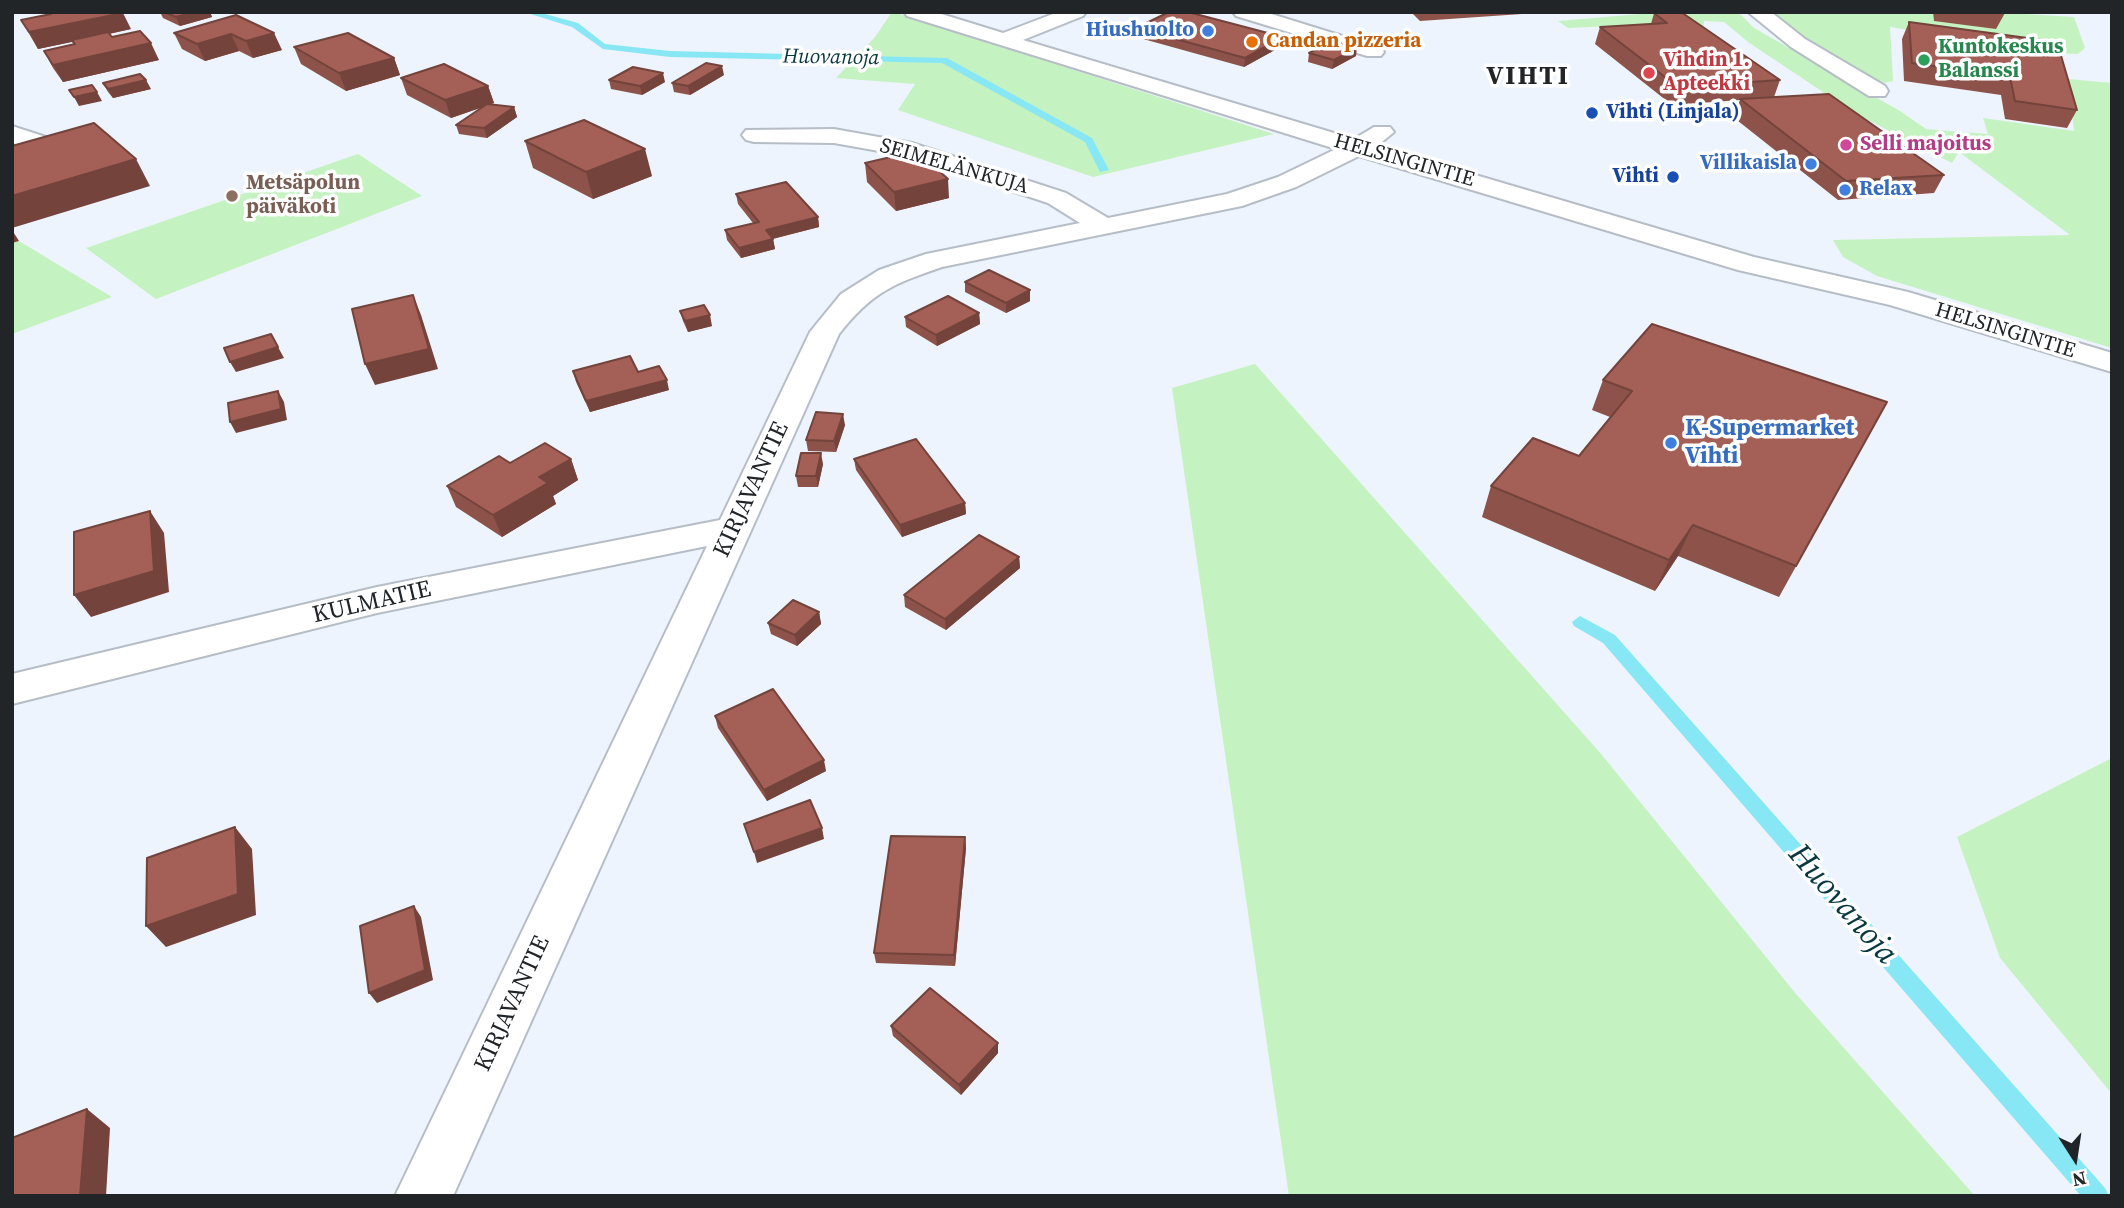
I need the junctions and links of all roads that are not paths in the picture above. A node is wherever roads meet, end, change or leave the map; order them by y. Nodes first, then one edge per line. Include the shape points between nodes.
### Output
1 (914, 12) edge
2 (1076, 12) edge
3 (1243, 12) edge
4 (1758, 12) edge
5 (1032, 21) edge
6 (977, 22) edge
7 (1005, 31) junction
8 (1374, 52) dead end
9 (1877, 91) dead end
10 (1310, 111) dead end
11 (12, 133) edge
12 (754, 135) dead end
13 (1366, 135) junction
14 (41, 143) edge
15 (1104, 227) junction
16 (2112, 363) edge
17 (734, 529) junction
18 (12, 690) edge
19 (424, 1196) edge

1 - 6 street, HELSINGINTIE
2 - 5 street
3 - 8 street
4 - 9 street via 1798,43
5 - 7 street, HELSINGINTIE
5 - 10 street, HELSINGINTIE
6 - 7 street, HELSINGINTIE
7 - 13 street, HELSINGINTIE
11 - 14 street
12 - 15 street, SEIMELÄNKUJA via 834,136 912,150 1057,198
13 - 15 street, KIRJAVANTIE via 1287,182 1233,201
13 - 16 street, HELSINGINTIE via 1748,264 1898,298
15 - 17 street, KIRJAVANTIE via 936,260 889,276 851,300 825,332
17 - 18 street, KULMATIE via 377,600
17 - 19 street, KIRJAVANTIE

